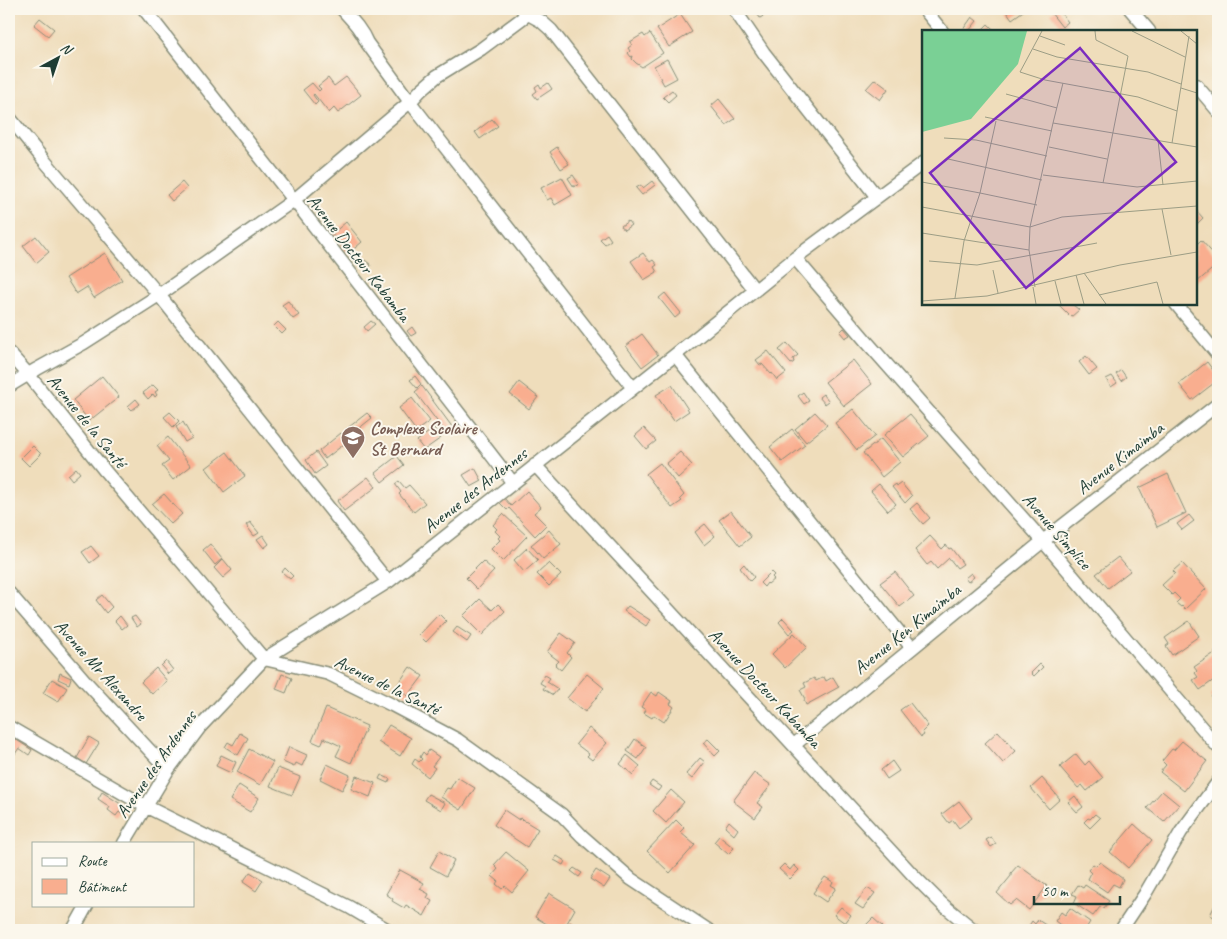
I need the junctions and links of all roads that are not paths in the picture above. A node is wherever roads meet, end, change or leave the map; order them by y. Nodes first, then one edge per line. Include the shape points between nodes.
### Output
1 (144, 9) edge
2 (342, 9) edge
3 (734, 9) edge
4 (924, 9) edge
5 (1130, 9) edge
6 (525, 12) edge
7 (941, 30) edge
8 (1148, 30) edge
9 (1197, 86) edge
10 (410, 102) junction
11 (1218, 110) edge
12 (9, 117) edge
13 (922, 164) edge
14 (877, 197) junction
15 (294, 200) junction
16 (795, 258) junction
17 (755, 290) junction
18 (160, 295) junction
19 (1177, 305) edge
20 (9, 353) edge
21 (675, 355) junction
22 (1218, 355) edge
23 (28, 374) junction
24 (9, 386) edge
25 (633, 388) junction
26 (1218, 404) edge
27 (535, 465) junction
28 (513, 483) junction
29 (1043, 541) junction
30 (388, 582) junction
31 (9, 593) edge
32 (912, 648) junction
33 (264, 659) junction
34 (9, 728) edge
35 (794, 745) junction
36 (1218, 747) edge
37 (168, 770) junction
38 (1218, 782) edge
39 (145, 806) junction
40 (125, 842) edge
41 (86, 906) edge
42 (73, 930) edge
43 (388, 930) edge
44 (708, 930) edge
45 (974, 930) edge
46 (1121, 930) edge

1 - 15 street
2 - 10 street via 358,26
3 - 14 street via 764,53
4 - 7 street
5 - 8 street
6 - 10 street via 481,49 437,76
6 - 17 street via 551,30
9 - 11 street
10 - 15 street
10 - 25 street
12 - 18 street
13 - 14 street, Avenue des Ardennes
14 - 16 street, Avenue des Ardennes
15 - 18 street, Avenue Docteur Kabamba
15 - 28 street, Avenue Docteur Kabamba
16 - 17 street, Avenue des Ardennes
16 - 29 street, Avenue Simplice
17 - 21 street, Avenue des Ardennes
18 - 23 street, Avenue Docteur Kabamba via 84,344
18 - 30 street
19 - 22 street
20 - 23 street, Avenue de la Santé
21 - 25 street, Avenue des Ardennes
21 - 32 street
23 - 24 street, Avenue Docteur Kabamba
23 - 33 street, Avenue de la Santé via 105,471
25 - 27 street, Avenue des Ardennes
26 - 29 street, Avenue Kimaimba
27 - 28 street, Avenue des Ardennes
27 - 35 street, Avenue Docteur Kabamba
28 - 30 street, Avenue des Ardennes
29 - 32 street, Avenue Ken Kimaimba
29 - 36 street, Avenue Simplice
30 - 33 street, Avenue des Ardennes
31 - 37 street, Avenue Mr Alexandre
32 - 35 street, Avenue Ken Kimaimba
33 - 37 street, Avenue des Ardennes via 200,727
33 - 44 street, Avenue de la Santé via 329,674 458,740 561,814 631,879
34 - 39 street
35 - 45 street, Avenue Docteur Kabamba via 913,875
37 - 39 street, Avenue des Ardennes
38 - 46 street via 1181,832
39 - 40 street, Avenue des Ardennes
39 - 43 street via 349,907
41 - 42 street

